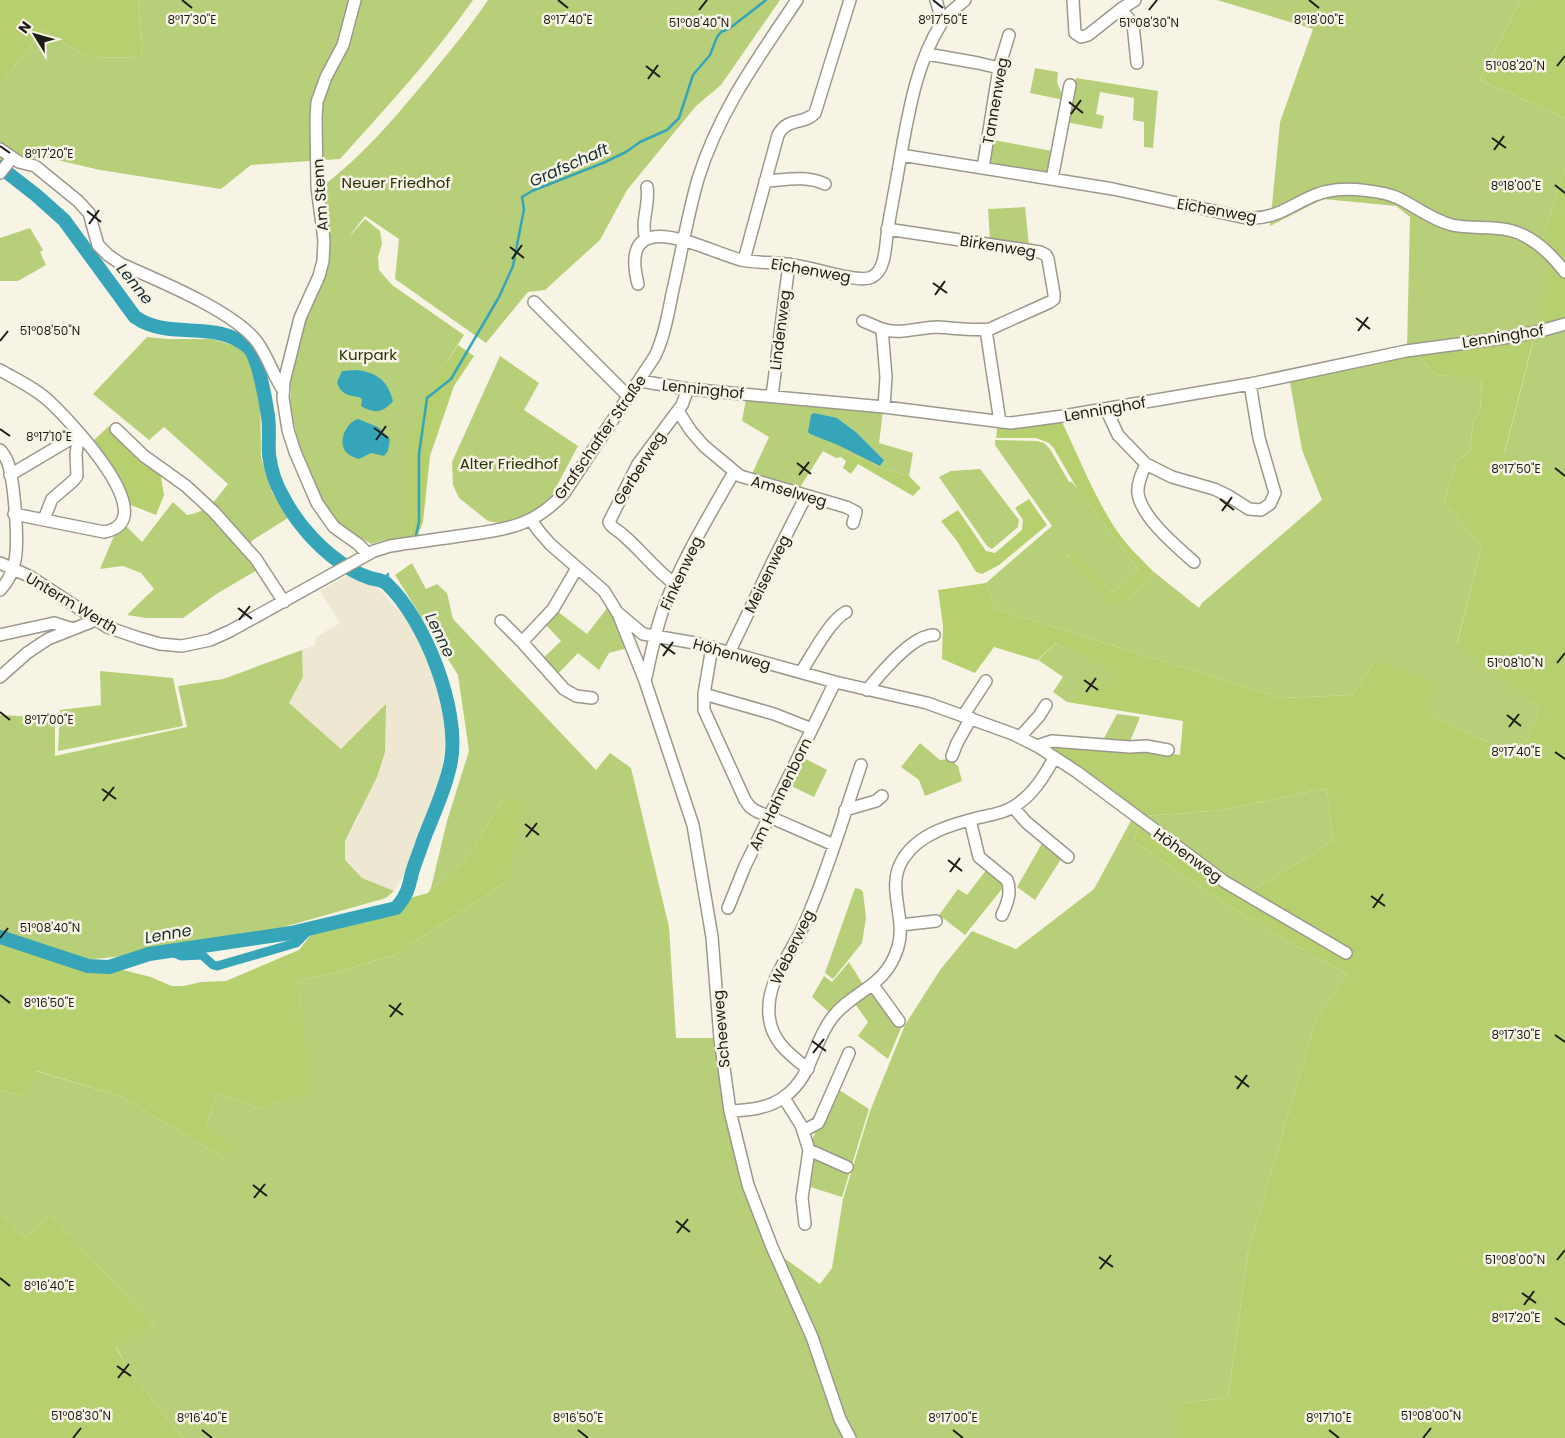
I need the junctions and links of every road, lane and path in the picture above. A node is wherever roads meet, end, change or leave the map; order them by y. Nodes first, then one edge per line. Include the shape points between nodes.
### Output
1 (355, 0) edge
2 (797, 0) edge
3 (850, 0) edge
4 (936, 0) edge
5 (965, 0) edge
6 (1073, 0) edge
7 (1135, 0) edge
8 (1121, 8) junction
9 (942, 21) junction
10 (1009, 35) dead end
11 (927, 54) junction
12 (1137, 63) dead end
13 (999, 68) junction
14 (1070, 85) dead end
15 (0, 148) edge
16 (901, 155) junction
17 (6, 165) edge
18 (984, 168) junction
19 (1052, 179) junction
20 (765, 181) junction
21 (825, 184) dead end
22 (647, 187) dead end
23 (887, 229) junction
24 (646, 239) junction
25 (684, 240) junction
26 (744, 260) junction
27 (788, 264) junction
28 (1565, 272) edge
29 (638, 284) dead end
30 (534, 302) dead end
31 (863, 321) dead end
32 (1565, 324) edge
33 (882, 329) junction
34 (986, 330) junction
35 (0, 370) edge
36 (640, 382) junction
37 (1250, 384) junction
38 (688, 389) junction
39 (283, 390) junction
40 (772, 396) junction
41 (629, 398) junction
42 (884, 407) junction
43 (1106, 409) junction
44 (678, 411) junction
45 (1000, 422) junction
46 (116, 429) dead end
47 (79, 434) junction
48 (1, 455) edge
49 (1146, 464) junction
50 (734, 472) junction
51 (10, 475) junction
52 (806, 496) junction
53 (14, 514) junction
54 (44, 519) junction
55 (531, 520) junction
56 (853, 523) dead end
57 (364, 555) junction
58 (1194, 562) dead end
59 (0, 563) edge
60 (13, 568) junction
61 (578, 568) junction
62 (324, 578) joint
63 (674, 584) junction
64 (0, 590) edge
65 (284, 602) junction
66 (618, 612) junction
67 (846, 612) dead end
68 (96, 620) junction
69 (501, 621) dead end
70 (73, 629) junction
71 (0, 635) edge
72 (934, 635) dead end
73 (655, 636) junction
74 (522, 642) junction
75 (712, 648) junction
76 (729, 652) junction
77 (801, 672) junction
78 (0, 677) edge
79 (645, 681) junction
80 (986, 681) dead end
81 (835, 682) junction
82 (867, 690) junction
83 (704, 694) junction
84 (592, 698) dead end
85 (1046, 705) dead end
86 (967, 717) junction
87 (812, 729) junction
88 (1020, 737) junction
89 (1037, 746) junction
90 (1168, 750) dead end
91 (952, 756) dead end
92 (1054, 758) junction
93 (861, 765) dead end
94 (882, 796) dead end
95 (1013, 807) junction
96 (846, 810) junction
97 (770, 816) junction
98 (970, 820) junction
99 (834, 845) junction
100 (1068, 857) dead end
101 (728, 908) dead end
102 (1002, 915) dead end
103 (936, 921) dead end
104 (900, 926) junction
105 (1346, 952) dead end
106 (873, 985) junction
107 (899, 1021) dead end
108 (849, 1053) dead end
109 (808, 1069) junction
110 (784, 1098) junction
111 (730, 1111) junction
112 (803, 1131) junction
113 (809, 1150) junction
114 (847, 1167) dead end
115 (805, 1224) dead end
116 (850, 1438) edge

1 - 39 street, Am Stenn via 343,45 317,102 323,261 300,318
2 - 25 street, Grafschafter Straße via 723,116 699,178
3 - 20 street via 815,113 782,129
4 - 9 street
5 - 9 street
6 - 8 street via 1078,36 1088,35
7 - 8 street
8 - 12 street via 1133,24
9 - 11 street
10 - 13 street, Tannenweg
11 - 13 street
11 - 16 street via 910,107
13 - 18 street, Tannenweg
14 - 19 street
15 - 17 street
16 - 18 street, Eichenweg
16 - 23 street, Eichenweg
17 - 39 street, Am Stenn via 19,162 36,166 82,204 91,218 98,245 121,264 211,308 240,326 257,342
18 - 19 street, Eichenweg
19 - 28 street, Eichenweg via 1253,219 1273,216 1331,190 1383,193 1443,222 1522,234 1544,248
20 - 21 street via 806,178
20 - 26 street
22 - 24 street via 648,204 643,229
23 - 27 street, Eichenweg via 882,262 872,277 847,277
23 - 34 street, Birkenweg via 1046,255 1053,300
24 - 25 street via 659,236
24 - 29 street via 637,250 634,261
25 - 26 street, Eichenweg
25 - 36 street, Grafschafter Straße via 662,339
26 - 27 street, Eichenweg
27 - 40 street, Lindenweg
30 - 41 street
31 - 33 street
32 - 37 street, Lenninghof via 1510,337 1406,351
33 - 34 street via 936,327
33 - 42 street via 886,377
34 - 45 street
35 - 47 street via 46,399
36 - 38 street, Lenninghof
36 - 41 street, Grafschafter Straße
37 - 43 street, Lenninghof
37 - 49 street via 1259,438 1275,493 1270,504 1261,510 1249,509 1227,494 1172,477
38 - 40 street, Lenninghof
38 - 44 street, Gerberweg
39 - 57 street, Am Stenn via 288,430 317,503 334,527 358,544
40 - 42 street, Lenninghof
41 - 55 street, Grafschafter Straße via 565,492
42 - 45 street, Lenninghof
43 - 45 street, Lenninghof via 1022,422
43 - 49 street via 1118,435
44 - 50 street, Amselweg via 696,438
44 - 63 street, Gerberweg via 638,464 609,522
46 - 65 street via 144,456 186,486 214,512 256,560
47 - 51 street
47 - 54 street via 77,476 52,499
47 - 54 street via 102,460 122,498 122,521 104,532
48 - 51 street via 8,462
49 - 58 street via 1138,486 1142,503 1156,525
50 - 52 street, Amselweg via 744,478
50 - 63 street, Finkenweg
51 - 53 street
52 - 56 street, Amselweg via 856,512
52 - 76 street, Meisenweg
53 - 54 street
53 - 60 street via 16,551
55 - 57 street, Grafschafter Straße via 500,531 381,548
55 - 61 street, Höhenweg via 544,538
57 - 62 street, Grafschafter Straße
59 - 60 street, Unterm Werth
60 - 64 street
60 - 68 street, Unterm Werth
61 - 66 street, Höhenweg via 604,591
61 - 74 street via 553,609
62 - 65 street, Unterm Werth
63 - 73 street, Finkenweg
65 - 68 street, Unterm Werth via 230,632 182,646 138,638
66 - 73 street, Höhenweg via 639,631
66 - 79 street, Scheeweg
67 - 77 street via 840,615
68 - 70 street
69 - 74 street
70 - 71 street via 54,623
70 - 78 street via 48,638
72 - 82 street via 920,638
73 - 75 street, Höhenweg
73 - 79 street, Finkenweg
74 - 84 street via 564,689 576,696
75 - 76 street, Höhenweg
75 - 83 street
76 - 77 street, Höhenweg
77 - 81 street, Höhenweg
79 - 111 street, Scheeweg via 696,842 712,937 720,1039
80 - 86 street
81 - 82 street, Höhenweg
81 - 87 street, Am Hahnenborn
82 - 86 street, Höhenweg
83 - 87 street via 774,714
83 - 97 street via 705,716 745,800 750,807
85 - 88 street
86 - 88 street, Höhenweg
86 - 91 street
87 - 97 street, Am Hahnenborn
88 - 89 street, Höhenweg
89 - 90 street via 1052,741
89 - 92 street, Höhenweg
92 - 95 street via 1035,787
92 - 105 street, Höhenweg via 1225,882
93 - 96 street, Weberweg
94 - 96 street via 876,802
95 - 98 street
95 - 100 street
96 - 99 street, Weberweg
97 - 99 street
97 - 101 street, Am Hahnenborn
98 - 102 street via 978,856 1009,885 1008,902
98 - 104 street via 932,834 916,844 901,861 894,889
99 - 109 street, Weberweg via 812,906 772,983 769,996 769,1017 777,1040
103 - 104 street
104 - 106 street via 893,959
106 - 107 street
106 - 109 street via 832,1017
108 - 112 street via 818,1123
109 - 110 street via 800,1083
110 - 111 street via 770,1105
110 - 112 street
111 - 116 street, Scheeweg via 748,1185 812,1337 840,1419
112 - 113 street
113 - 114 street
113 - 115 street via 802,1198

